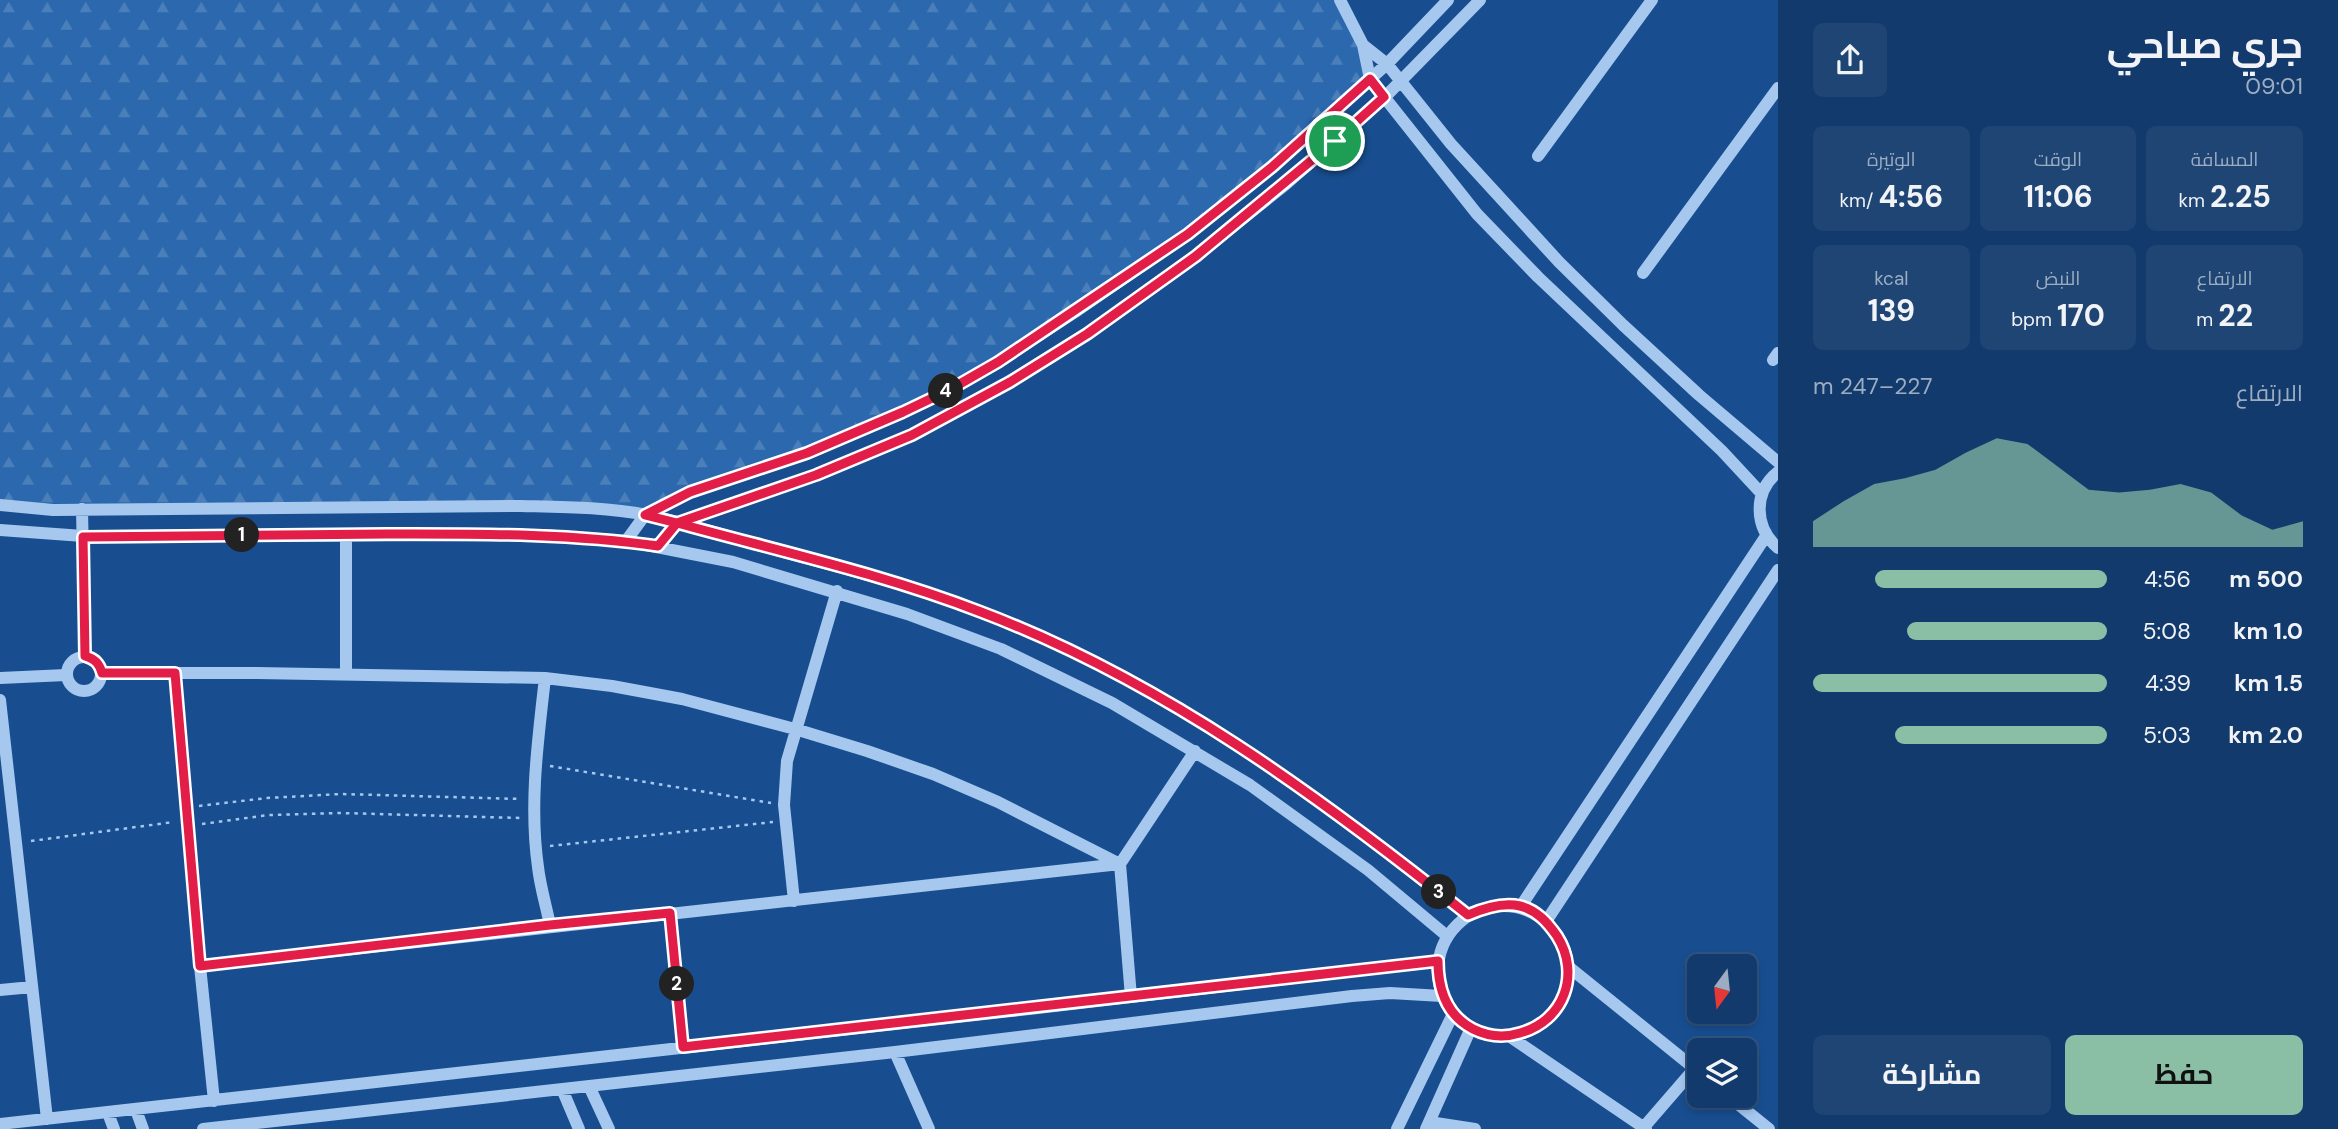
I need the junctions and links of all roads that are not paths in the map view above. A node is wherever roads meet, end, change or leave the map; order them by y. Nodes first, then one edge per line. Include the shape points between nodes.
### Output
1 (1340, 0) edge
2 (1448, 0) edge
3 (1480, 0) edge
4 (1651, 0) edge
5 (1363, 45) junction
6 (1387, 64) junction
7 (1370, 79) junction
8 (1400, 82) junction
9 (1778, 88) edge
10 (1384, 97) junction
11 (1538, 156) dead end
12 (1643, 273) dead end
13 (1778, 462) edge
14 (1778, 471) edge
15 (1761, 493) junction
16 (0, 505) edge
17 (82, 509) junction
18 (645, 515) junction
19 (677, 523) junction
20 (0, 530) edge
21 (346, 535) junction
22 (1766, 536) junction
23 (83, 537) junction
24 (626, 541) junction
25 (658, 546) junction
26 (1778, 548) edge
27 (1778, 570) edge
28 (837, 592) junction
29 (85, 656) junction
30 (102, 673) junction
31 (175, 673) junction
32 (346, 674) junction
33 (66, 675) junction
34 (0, 678) edge
35 (545, 678) junction
36 (0, 700) edge
37 (795, 729) junction
38 (1195, 751) junction
39 (1120, 864) junction
40 (794, 901) junction
41 (1521, 906) junction
42 (670, 913) junction
43 (1468, 915) junction
44 (1547, 920) junction
45 (550, 925) junction
46 (1447, 936) junction
47 (1438, 961) junction
48 (200, 966) junction
49 (1570, 968) junction
50 (32, 987) junction
51 (0, 990) edge
52 (1442, 996) junction
53 (1131, 997) junction
54 (1453, 1014) junction
55 (1471, 1028) junction
56 (1509, 1036) junction
57 (683, 1047) junction
58 (895, 1052) junction
59 (1687, 1062) edge
60 (1687, 1081) edge
61 (589, 1086) junction
62 (562, 1089) junction
63 (214, 1101) junction
64 (1743, 1108) edge
65 (136, 1110) junction
66 (108, 1113) junction
67 (47, 1119) junction
68 (0, 1124) edge
69 (1427, 1126) edge
70 (1645, 1128) edge
71 (114, 1129) edge
72 (143, 1129) edge
73 (203, 1129) edge
74 (579, 1129) edge
75 (609, 1129) edge
76 (929, 1129) edge
77 (1397, 1129) edge
78 (1475, 1129) edge
79 (1769, 1129) edge

1 - 5 street
2 - 6 street
3 - 8 street
4 - 11 street
5 - 6 street
5 - 7 street
6 - 7 street
6 - 8 street
7 - 10 street
7 - 18 street via 1188,234 998,362 903,412 807,453 690,492
8 - 10 street
8 - 13 street via 1559,262 1699,395
9 - 12 street
10 - 15 street via 1478,214
10 - 19 street via 1196,256 1010,382 912,435 816,475
14 - 15 street
15 - 22 street via 1758,508
16 - 17 street
17 - 18 street via 521,506 588,507
17 - 23 street
18 - 19 street
18 - 24 street
19 - 25 street
19 - 43 street via 893,582 982,612 1086,659 1197,718 1379,845
20 - 23 street
21 - 23 street
21 - 24 street via 516,535
21 - 32 street
22 - 26 street
22 - 41 street
23 - 29 street
24 - 25 street
25 - 28 street
27 - 44 street
28 - 37 street
28 - 38 street via 1001,649 1112,703
29 - 30 street via 100,665
29 - 33 street via 75,658
30 - 31 street
30 - 33 street via 89,691 74,688
31 - 32 street
31 - 48 street
32 - 35 street
33 - 34 street
35 - 37 street via 682,699
35 - 45 street via 534,819
36 - 50 street
37 - 39 street via 933,774
37 - 40 street via 784,806
38 - 39 street
38 - 46 street via 1307,825
39 - 40 street
39 - 53 street
40 - 42 street
41 - 43 street via 1486,907
41 - 44 street
42 - 45 street
42 - 57 street
43 - 46 street
44 - 49 street
45 - 48 street
46 - 47 street
47 - 52 street
47 - 53 street
48 - 63 street
49 - 56 street via 1563,998 1550,1017 1531,1030
49 - 59 street
50 - 51 street
50 - 67 street
52 - 54 street
52 - 58 street via 1352,996
53 - 57 street
54 - 55 street
54 - 77 street
55 - 56 street
55 - 69 street
56 - 70 street
57 - 63 street
58 - 61 street
58 - 76 street
60 - 70 street
61 - 62 street
61 - 75 street
62 - 73 street
62 - 74 street
63 - 65 street
64 - 79 street
65 - 66 street
65 - 72 street
66 - 67 street
66 - 71 street
67 - 68 street
69 - 78 street

